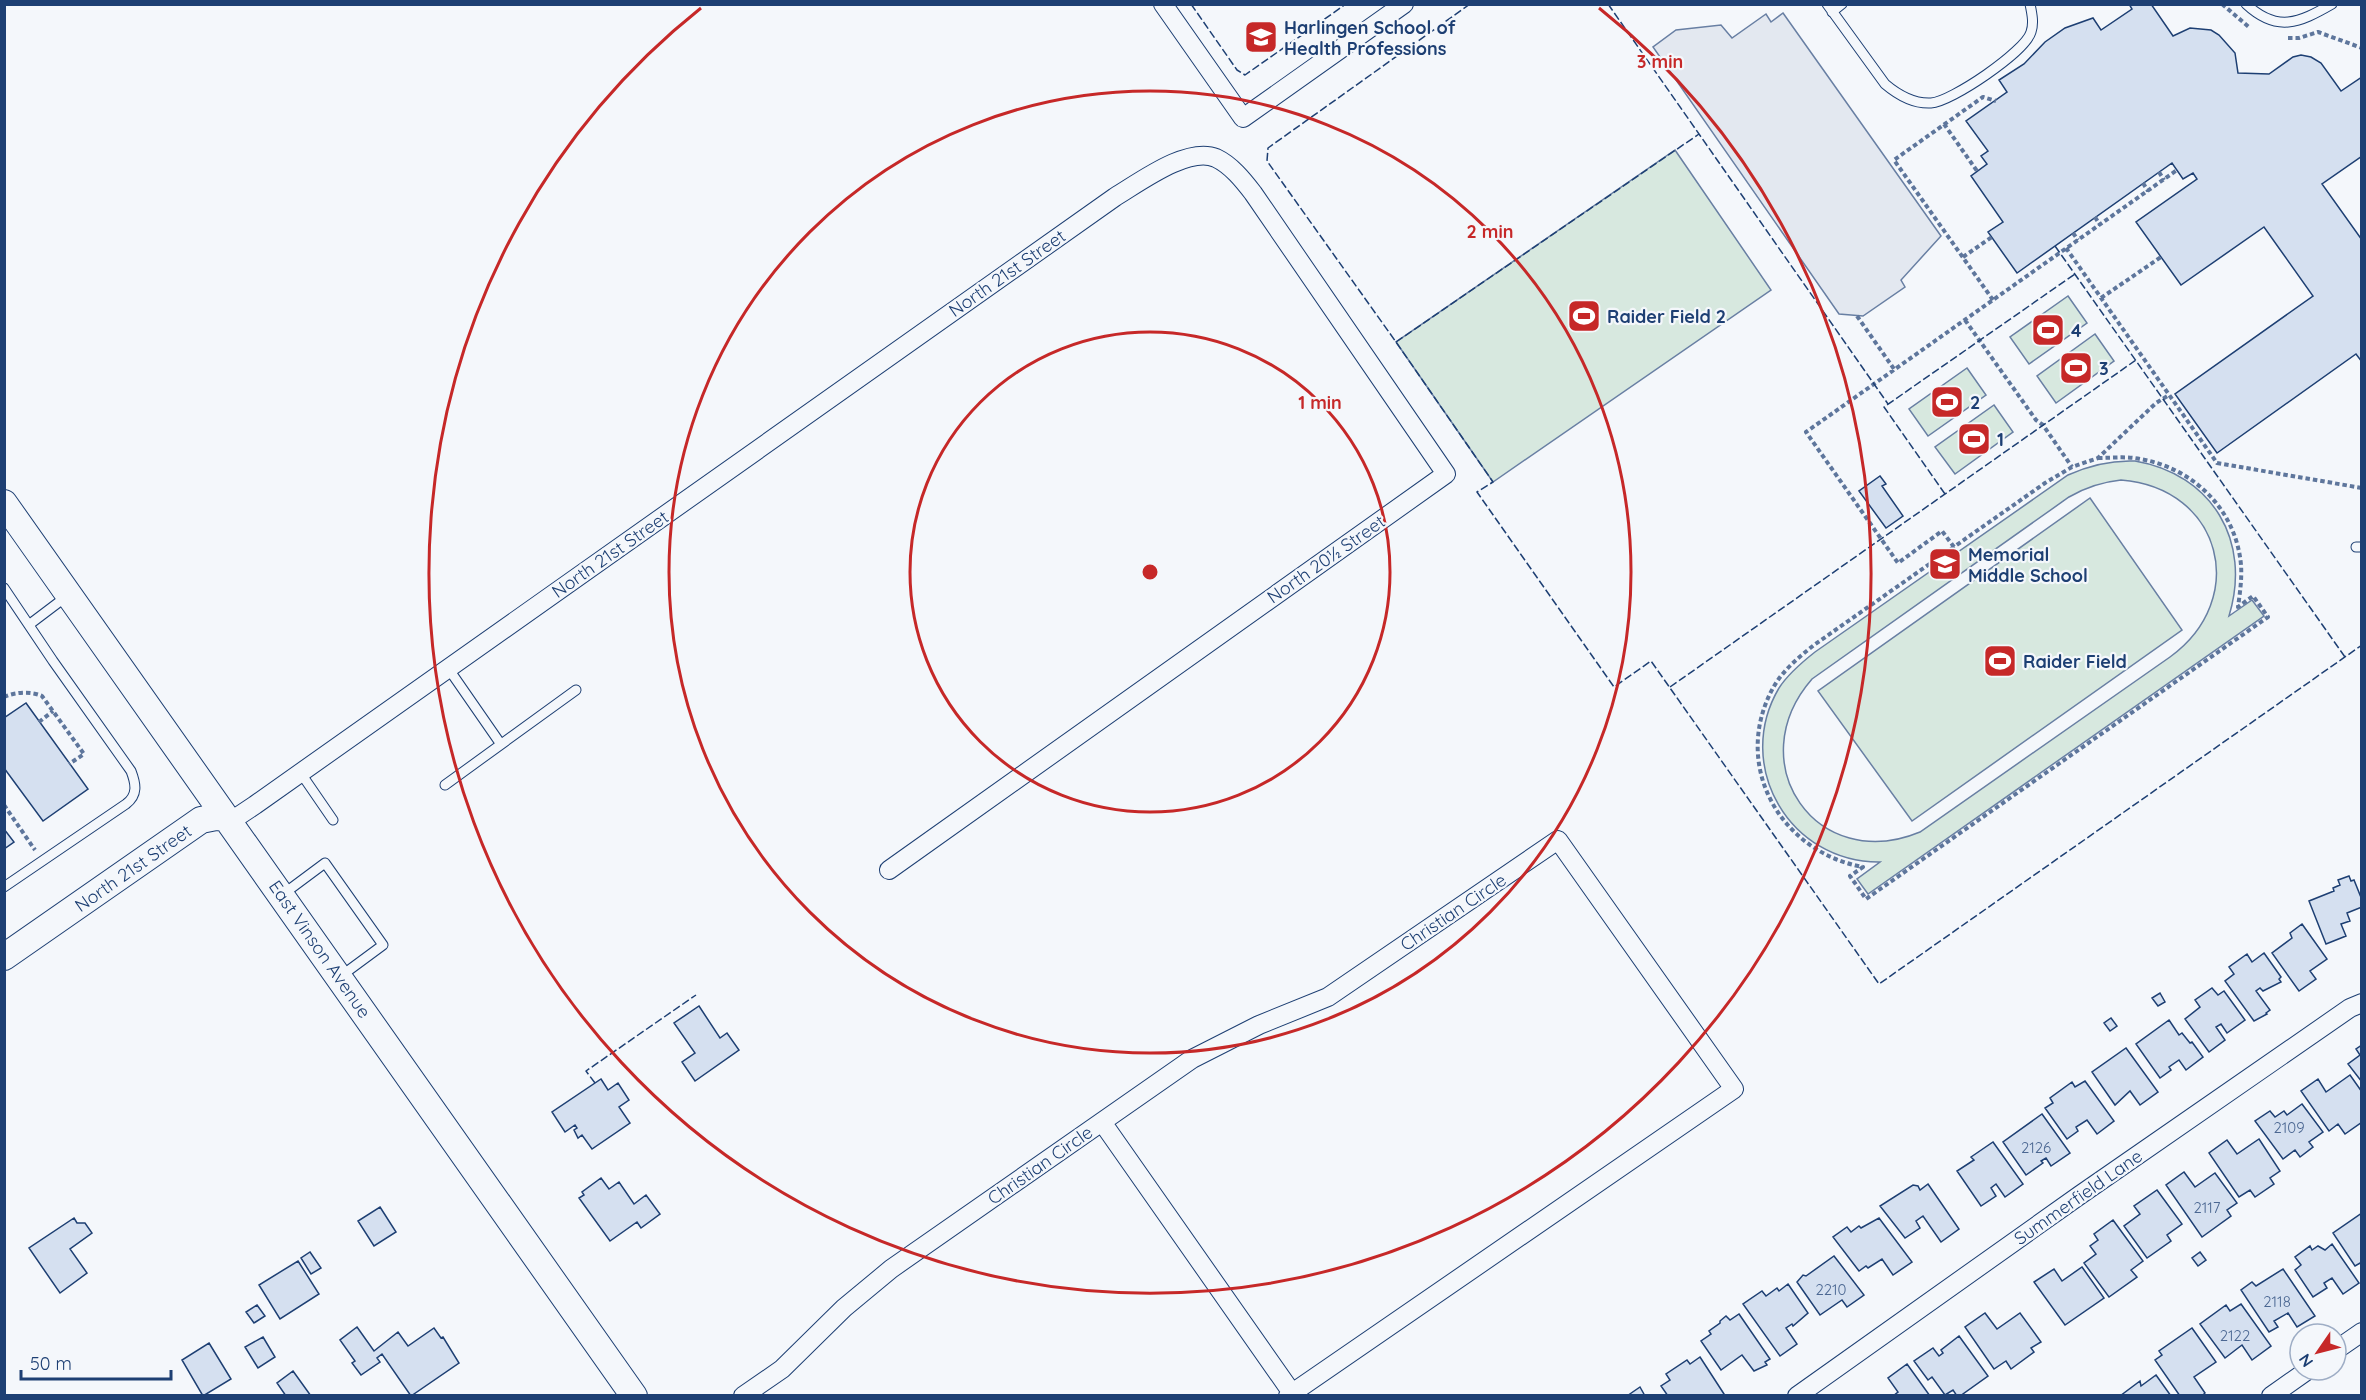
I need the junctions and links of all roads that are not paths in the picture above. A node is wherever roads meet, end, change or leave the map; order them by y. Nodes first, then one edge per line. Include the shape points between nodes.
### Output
1 (1163, 4) edge
2 (1404, 4) edge
3 (1842, 4) edge
4 (2030, 4) edge
5 (2246, 4) edge
6 (2332, 4) edge
7 (1830, 8) edge
8 (1218, 159) joint
9 (4, 503) edge
10 (4, 588) edge
11 (69, 595) junction
12 (30, 624) junction
13 (448, 668) junction
14 (576, 690) dead end
15 (500, 743) junction
16 (300, 772) junction
17 (445, 785) dead end
18 (227, 818) junction
19 (333, 820) dead end
20 (889, 870) dead end
21 (4, 887) edge
22 (282, 895) junction
23 (4, 957) edge
24 (339, 977) junction
25 (2361, 1004) edge
26 (1102, 1122) junction
27 (2361, 1332) edge
28 (2348, 1341) edge
29 (2290, 1382) edge
30 (1290, 1394) edge
31 (634, 1395) edge
32 (743, 1395) edge
33 (1797, 1395) edge
34 (2271, 1395) edge

1 - 2 street via 1243,118
3 - 7 lane
4 - 7 lane via 2031,34 2021,49 1952,98 1932,103 1914,101 1884,84
5 - 6 lane via 2276,23 2295,22
8 - 13 street, North 21st Street via 1204,154 1193,156 1116,197
8 - 20 street, North 20½ Street via 1253,193 1446,474
9 - 11 street, East Vinson Avenue
10 - 12 lane
11 - 12 lane
11 - 18 street, East Vinson Avenue
12 - 21 lane via 131,771 136,786 131,800
13 - 15 lane
13 - 16 street, North 21st Street
14 - 15 lane
15 - 17 lane
16 - 18 street, North 21st Street via 237,817
16 - 19 lane
18 - 22 street, East Vinson Avenue
18 - 23 street, North 21st Street via 201,820
22 - 24 street, East Vinson Avenue
22 - 24 lane via 325,863 383,945
24 - 31 street, East Vinson Avenue
25 - 33 street, Summerfield Lane via 2080,1195
26 - 30 street
26 - 30 street, Christian Circle via 1192,1059 1259,1025 1328,997 1558,840 1734,1089
26 - 32 street, Christian Circle via 891,1269 844,1308 782,1369
27 - 28 street
29 - 34 street

